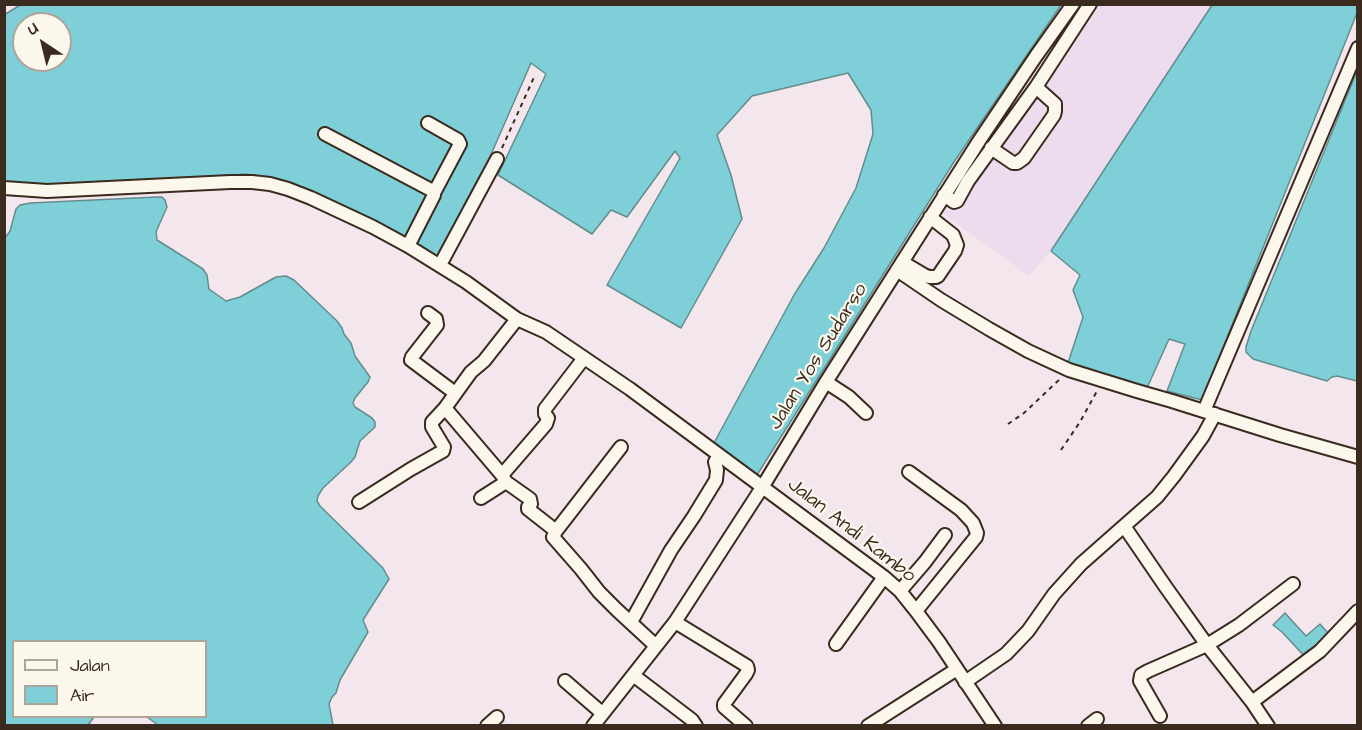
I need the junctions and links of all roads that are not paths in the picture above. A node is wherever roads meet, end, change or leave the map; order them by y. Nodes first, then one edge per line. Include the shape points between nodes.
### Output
1 (1073, 4) edge
2 (1090, 4) edge
3 (1358, 48) edge
4 (1036, 87) junction
5 (429, 123) dead end
6 (326, 134) dead end
7 (991, 147) junction
8 (497, 159) road end
9 (4, 188) edge
10 (434, 193) junction
11 (944, 195) junction
12 (930, 217) junction
13 (408, 246) junction
14 (440, 265) junction
15 (899, 266) junction
16 (428, 313) dead end
17 (517, 319) junction
18 (584, 358) junction
19 (826, 382) junction
20 (455, 393) junction
21 (445, 408) junction
22 (866, 413) dead end
23 (1209, 413) junction
24 (621, 447) dead end
25 (719, 455) junction
26 (1358, 457) edge
27 (909, 472) dead end
28 (504, 479) junction
29 (763, 486) junction
30 (481, 498) dead end
31 (359, 502) dead end
32 (1124, 526) junction
33 (556, 531) junction
34 (945, 535) dead end
35 (884, 577) junction
36 (1293, 584) dead end
37 (900, 591) junction
38 (916, 611) junction
39 (1357, 611) edge
40 (631, 622) junction
41 (675, 622) junction
42 (836, 644) dead end
43 (1207, 645) junction
44 (656, 646) junction
45 (957, 669) junction
46 (633, 675) junction
47 (565, 681) dead end
48 (965, 682) junction
49 (1252, 702) junction
50 (602, 713) junction
51 (1160, 716) dead end
52 (497, 717) dead end
53 (487, 726) edge
54 (593, 726) edge
55 (696, 726) edge
56 (746, 726) edge
57 (868, 726) edge
58 (995, 726) edge
59 (1268, 726) edge

1 - 11 street, Jalan Yos Sudarso
2 - 4 street
3 - 23 street
4 - 7 street
4 - 7 street via 1055,104 1055,111 1024,158 1013,163
5 - 10 street via 460,144
6 - 10 street
7 - 11 street via 957,201
8 - 14 street
9 - 13 street, Jalan Andi Kambo via 47,191 230,182 270,184 311,198
10 - 13 street
11 - 12 street, Jalan Yos Sudarso
12 - 15 street, Jalan Yos Sudarso
12 - 15 street via 953,235 955,251 936,277
13 - 14 street, Jalan Andi Kambo
14 - 17 street, Jalan Andi Kambo
15 - 19 street, Jalan Yos Sudarso
15 - 23 street via 941,300 1028,351 1070,370
16 - 20 street via 437,325 411,360
17 - 18 street, Jalan Andi Kambo via 546,332
17 - 20 street
18 - 25 street, Jalan Andi Kambo
18 - 28 street via 545,409 546,424
19 - 22 street
19 - 29 street, Jalan Yos Sudarso
20 - 21 street
21 - 28 street
21 - 31 street via 432,422 443,451
23 - 26 street
23 - 32 street via 1203,436 1174,476
24 - 33 street
25 - 29 street, Jalan Andi Kambo
25 - 40 street via 715,462 716,480
27 - 38 street via 961,510 977,533
28 - 30 street
28 - 33 street via 530,499 528,509
29 - 35 street, Jalan Andi Kambo
29 - 41 street, Jalan Yos Sudarso
32 - 43 street
32 - 48 street via 1081,564 1006,654
33 - 40 street via 553,537 599,592
34 - 37 street
35 - 37 street, Jalan Andi Kambo
35 - 42 street
36 - 43 street
37 - 38 street, Jalan Andi Kambo
38 - 45 street, Jalan Andi Kambo
39 - 49 street via 1320,651
40 - 44 street
41 - 44 street, Jalan Yos Sudarso
41 - 56 street via 747,666 746,674 723,704
43 - 49 street
43 - 51 street via 1141,675 1140,681
44 - 46 street, Jalan Yos Sudarso
45 - 48 street, Jalan Andi Kambo
45 - 57 street
46 - 50 street, Jalan Yos Sudarso
46 - 55 street
47 - 50 street
48 - 58 street, Jalan Andi Kambo
49 - 59 street
50 - 54 street, Jalan Yos Sudarso
52 - 53 street

